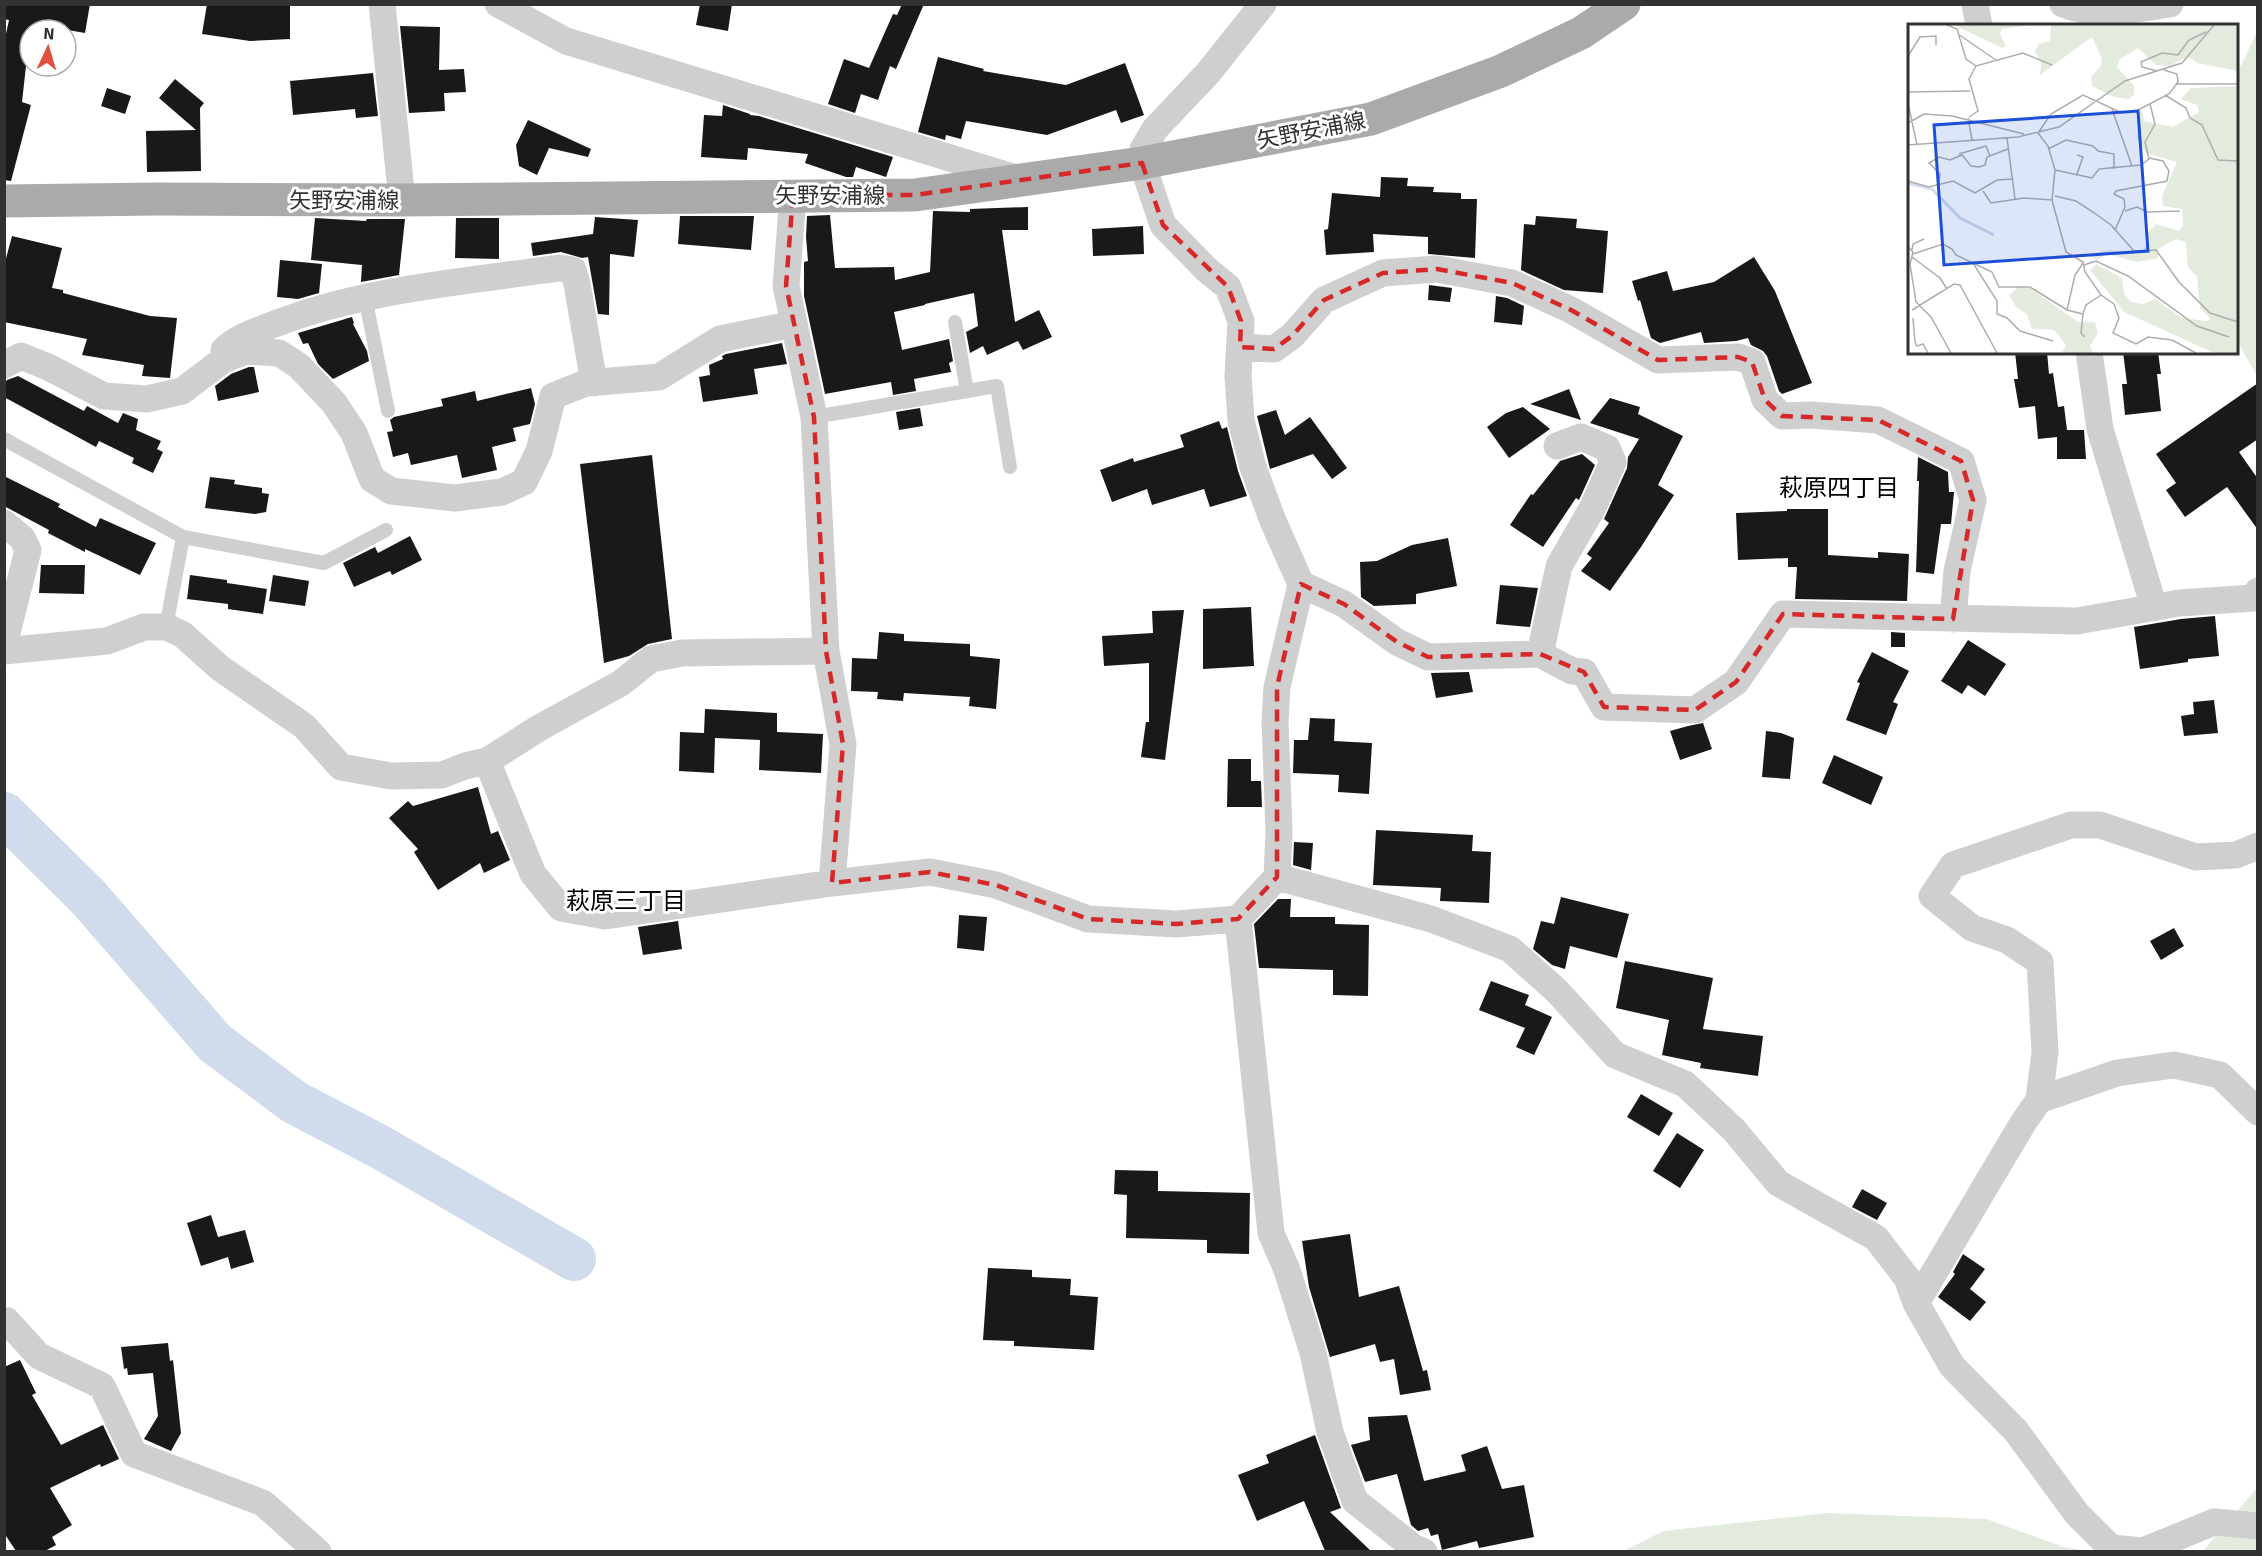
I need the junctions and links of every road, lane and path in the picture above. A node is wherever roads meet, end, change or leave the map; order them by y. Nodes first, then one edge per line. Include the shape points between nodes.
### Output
1 (382, 4) edge
2 (498, 4) edge
3 (1263, 4) edge
4 (1624, 4) edge
5 (1975, 4) edge
6 (2063, 4) edge
7 (2170, 4) edge
8 (1979, 24) edge
9 (1142, 163) junction
10 (1025, 181) junction
11 (793, 195) junction
12 (402, 200) junction
13 (4, 201) edge
14 (365, 297) junction
15 (955, 322) dead end
16 (794, 324) junction
17 (1240, 346) junction
18 (2089, 354) edge
19 (223, 360) junction
20 (4, 365) edge
21 (594, 383) junction
22 (967, 391) junction
23 (388, 411) dead end
24 (814, 417) junction
25 (4, 439) edge
26 (1557, 446) dead end
27 (1010, 467) dead end
28 (4, 523) edge
29 (386, 530) dead end
30 (183, 537) junction
31 (1301, 584) junction
32 (2258, 591) edge
33 (2154, 607) junction
34 (1953, 619) junction
35 (166, 627) junction
36 (4, 645) edge
37 (4, 651) edge
38 (826, 651) junction
39 (1540, 654) junction
40 (487, 761) junction
41 (2258, 846) edge
42 (1277, 877) junction
43 (832, 883) junction
44 (1238, 919) junction
45 (2039, 1100) junction
46 (2258, 1112) edge
47 (1916, 1303) junction
48 (4, 1322) edge
49 (2258, 1526) edge
50 (318, 1551) edge
51 (1425, 1551) edge

1 - 12 street
2 - 10 street via 566,41
3 - 9 street via 1209,73 1155,129 1143,149
4 - 9 main road, 矢野安浦線 via 1581,33 1501,71 1371,119
5 - 8 street
6 - 7 street via 2077,10 2116,12
9 - 10 main road, 矢野安浦線
9 - 17 street via 1163,225 1228,287 1241,321
10 - 11 main road, 矢野安浦線 via 915,195
11 - 12 main road, 矢野安浦線
11 - 16 street via 786,286
12 - 13 main road, 矢野安浦線
14 - 19 street via 291,317 238,339 224,350
14 - 21 street via 559,268 573,270
14 - 23 lane
15 - 22 lane
16 - 21 street via 720,339 659,377
16 - 24 street
17 - 31 street via 1241,420 1253,467
17 - 34 street via 1274,348 1292,336 1324,300 1383,273 1437,269 1512,284 1571,310 1658,360 1738,357 1752,362 1765,400 1782,416 1878,420 1961,461 1973,500
18 - 33 street via 2100,429
19 - 20 street via 182,391 147,399 104,396 21,356
19 - 21 street via 246,351 279,353 299,366 334,403 354,433 372,479 391,491 455,498 502,492 524,482 539,451 553,396
22 - 24 lane
22 - 27 lane via 997,386
24 - 38 street
25 - 30 lane
26 - 39 street via 1581,437 1607,448 1613,462 1559,566
28 - 36 street via 22,538 28,550
29 - 30 lane via 324,563
30 - 35 lane
31 - 39 street via 1344,604 1397,642 1428,657
31 - 42 street via 1277,687
32 - 33 street via 2254,597
33 - 34 street via 2077,621
34 - 39 street via 1783,614 1736,682 1695,710 1604,706 1584,672 1572,671
35 - 37 street via 144,627 106,641
35 - 40 street via 182,634 220,668 303,726 341,767 391,776 442,775
38 - 40 street via 682,653 651,659 621,683
38 - 43 street via 843,744
40 - 43 street via 533,874 561,908 605,916
41 - 45 street via 2236,855 2196,857 2100,825 2071,825 1953,865 1932,897 1972,928 2007,939 2040,962 2044,1052
42 - 44 street
42 - 47 street via 1431,919 1510,949 1557,991 1615,1055 1685,1084 1734,1130 1778,1183 1876,1238 1907,1278
43 - 44 street via 930,872 996,885 1088,919 1176,924
44 - 51 street via 1271,1233 1287,1270 1313,1353 1330,1432 1355,1501 1413,1547
45 - 46 street via 2117,1073 2174,1065 2220,1075
45 - 47 street
47 - 49 street via 1952,1366 2016,1431 2077,1514 2111,1548 2144,1551 2214,1522
48 - 50 street via 39,1356 102,1386 134,1454 263,1503

